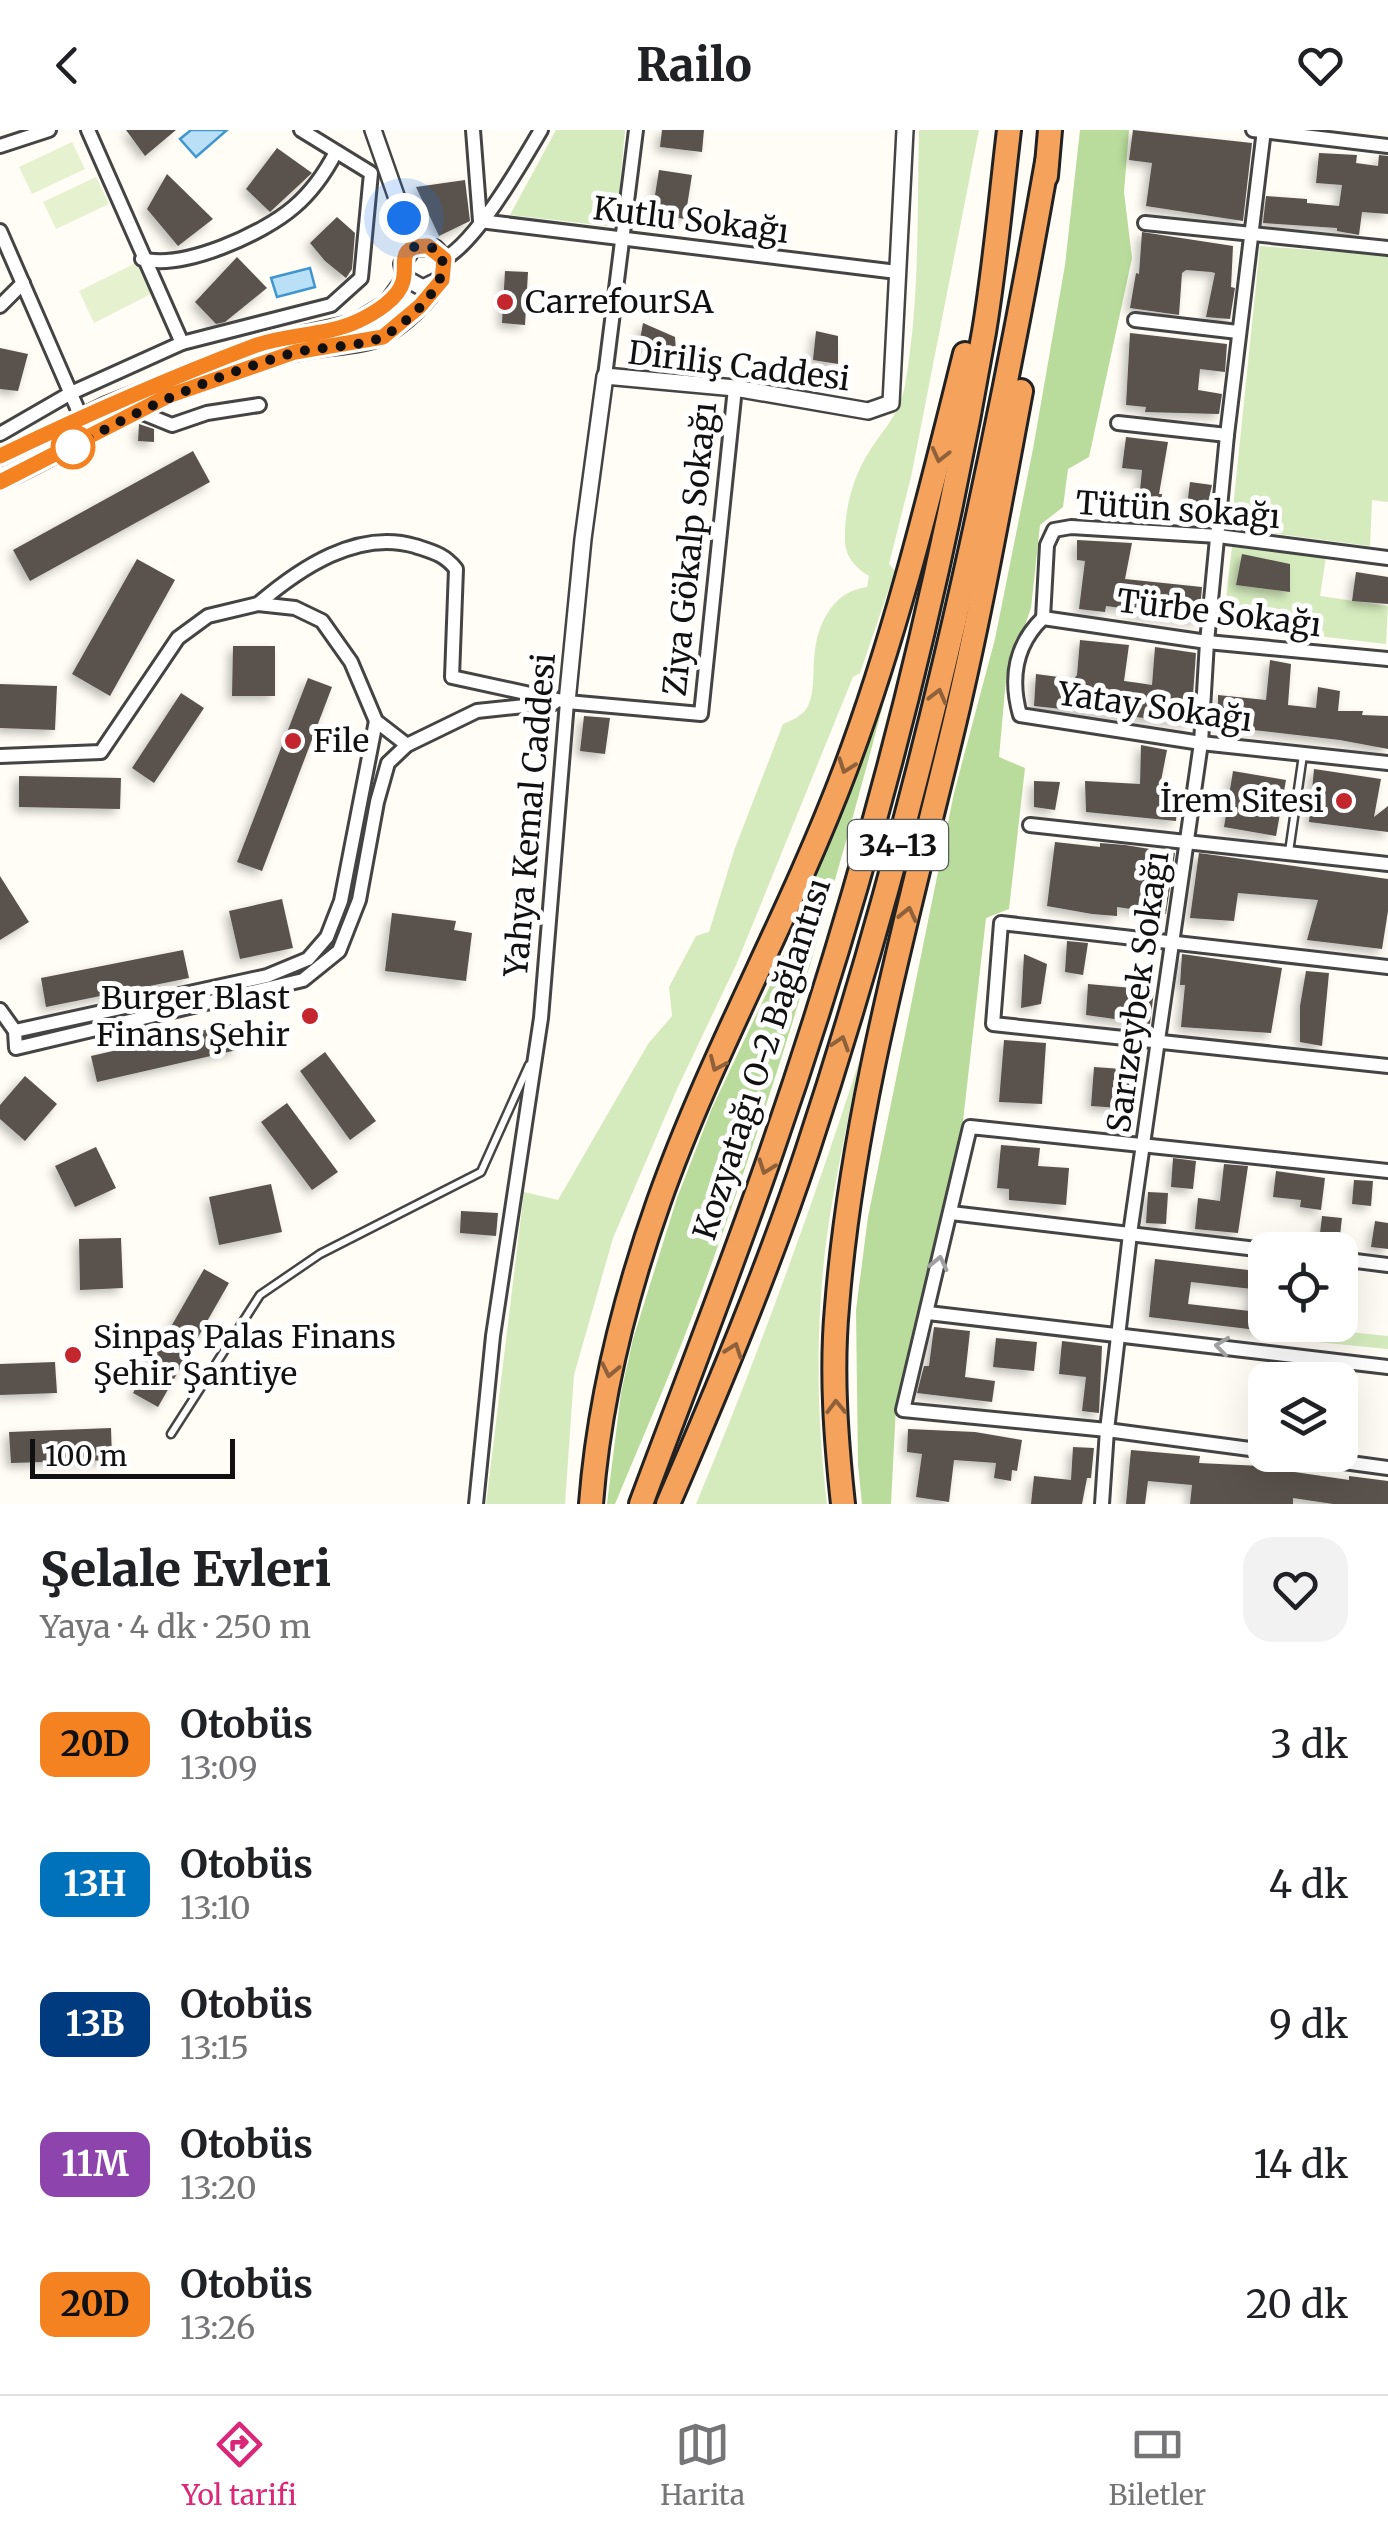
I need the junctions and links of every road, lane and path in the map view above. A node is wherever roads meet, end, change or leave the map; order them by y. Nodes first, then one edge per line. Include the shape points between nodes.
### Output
1 (50, 130) edge
2 (88, 130) edge
3 (301, 130) edge
4 (372, 130) edge
5 (474, 130) edge
6 (541, 130) edge
7 (636, 130) edge
8 (905, 130) edge
9 (1009, 130) edge
10 (1050, 130) edge
11 (1254, 130) edge
12 (1264, 131) edge
13 (0, 146) edge
14 (1388, 146) edge
15 (336, 152) junction
16 (1006, 155) junction
17 (1047, 162) junction
18 (480, 221) junction
19 (1145, 223) dead end
20 (0, 231) edge
21 (1251, 235) junction
22 (622, 240) junction
23 (414, 247) junction
24 (1388, 248) edge
25 (142, 258) junction
26 (444, 259) junction
27 (896, 272) junction
28 (405, 278) junction
29 (442, 280) junction
30 (23, 283) junction
31 (0, 306) edge
32 (1135, 320) dead end
33 (1238, 332) junction
34 (182, 343) junction
35 (605, 376) junction
36 (735, 388) junction
37 (71, 393) junction
38 (259, 406) dead end
39 (140, 412) junction
40 (82, 417) junction
41 (1118, 423) dead end
42 (0, 434) edge
43 (1227, 435) junction
44 (0, 456) edge
45 (0, 482) edge
46 (1218, 536) junction
47 (1388, 558) edge
48 (258, 604) junction
49 (1043, 618) junction
50 (1207, 642) junction
51 (1388, 660) edge
52 (567, 702) junction
53 (376, 721) junction
54 (1201, 743) junction
55 (408, 745) junction
56 (1303, 754) junction
57 (0, 756) edge
58 (1388, 763) edge
59 (1030, 825) dead end
60 (1186, 842) junction
61 (1289, 853) junction
62 (1388, 864) edge
63 (1172, 942) junction
64 (1388, 966) edge
65 (0, 1010) edge
66 (15, 1031) junction
67 (1159, 1044) junction
68 (536, 1051) junction
69 (1388, 1066) edge
70 (1144, 1145) junction
71 (1388, 1171) edge
72 (952, 1212) junction
73 (1130, 1234) junction
74 (1248, 1248) edge
75 (1358, 1261) edge
76 (1388, 1265) edge
77 (928, 1313) junction
78 (1120, 1334) junction
79 (1388, 1367) edge
80 (687, 1381) junction
81 (1107, 1430) junction
82 (171, 1434) dead end
83 (1248, 1449) edge
84 (1358, 1464) edge
85 (1388, 1468) edge
86 (476, 1504) edge
87 (592, 1504) edge
88 (629, 1504) edge
89 (641, 1504) edge
90 (668, 1504) edge
91 (843, 1504) edge
92 (1102, 1504) edge

1 - 13 street
2 - 25 street
3 - 15 street
4 - 23 street
5 - 18 street
6 - 18 street
7 - 22 street, Yahya Kemal Caddesi
8 - 27 street, Diriliş Caddesi
9 - 16 highway
10 - 17 highway
11 - 12 street
12 - 14 street
12 - 21 street, Sarızeybek Sokağı
15 - 25 street via 320,181 263,228 182,258
15 - 34 street via 371,173 361,278 330,305
16 -> 80 highway, Kozyatağı O-2 Bağlantısı / 34-13 via 984,329 899,724 772,1150
16 -> 87 highway via 912,566 846,769 660,1199 616,1344
90 -> 17 highway, Kozyatağı O-2 Bağlantısı / 34-13 via 728,1366 806,1155 868,960 980,511
91 -> 17 highway via 836,1310 851,1188 1010,448 1039,294
18 - 22 street, Kutlu Sokağı
18 - 26 street via 460,250
19 - 21 street
20 - 30 street
21 - 24 street
21 - 33 street, Sarızeybek Sokağı
22 - 27 street, Kutlu Sokağı
22 - 35 street, Yahya Kemal Caddesi
23 - 26 street via 428,246
23 - 28 street via 402,264
25 - 34 street
26 - 29 street
27 - 36 street, Diriliş Caddesi via 891,403 868,411
28 - 29 street via 423,288
28 - 40 street via 387,302 354,323 259,344
29 - 39 street via 383,337 295,352
30 - 31 street
30 - 37 street
32 - 33 street
33 - 43 street, Sarızeybek Sokağı
34 - 37 street
35 - 36 street, Diriliş Caddesi
35 - 52 street, Yahya Kemal Caddesi
36 - 52 street, Ziya Gökalp Sokağı via 701,714
37 - 40 street
37 - 42 street
38 - 39 street via 172,425
39 - 45 street
40 - 44 street
41 - 43 street
43 - 46 street, Sarızeybek Sokağı
46 - 47 street, Tütün sokağı
46 - 49 street, Tütün sokağı via 1054,530 1047,544
46 - 50 street, Sarızeybek Sokağı
48 - 52 street via 335,552 395,540 444,555 456,569 452,677
48 - 53 street via 296,608 322,621 351,662
48 - 57 street via 208,616 178,638 101,752
49 - 50 street, Türbe Sokağı
49 - 54 street, Yatay Sokağı via 1026,634 1012,686 1020,715
50 - 51 street, Türbe Sokağı
50 - 54 street, Sarızeybek Sokağı
52 - 55 street via 478,711
52 - 68 street, Yahya Kemal Caddesi
53 - 55 street
53 - 66 street via 340,901 327,937 308,960 267,976
54 - 56 street, Yatay Sokağı
54 - 60 street, Sarızeybek Sokağı
55 - 66 street via 388,763 360,900 338,950 303,980 16,1048
56 - 58 street, Yatay Sokağı
56 - 61 lane
59 - 60 street
60 - 61 street
60 - 63 street, Sarızeybek Sokağı
61 - 62 street
63 - 64 street
63 - 67 street, Sarızeybek Sokağı
63 - 67 street via 1001,923 993,1024
65 - 66 street
67 - 69 street
67 - 70 street, Sarızeybek Sokağı
68 - 82 lane via 481,1172 320,1254 260,1295
68 - 86 street, Yahya Kemal Caddesi via 493,1336
70 - 71 street
70 - 72 street via 970,1127
70 - 73 street, Sarızeybek Sokağı
72 - 73 street
77 -> 72 street
73 - 74 street
73 - 78 street, Sarızeybek Sokağı
75 - 76 street
77 - 78 street
77 - 81 street via 903,1410
79 -> 78 street
78 - 81 street, Sarızeybek Sokağı
80 - 88 highway
80 - 89 highway, Kozyatağı O-2 Bağlantısı / 34-13
81 - 83 street
81 - 92 street, Sarızeybek Sokağı
84 - 85 street

